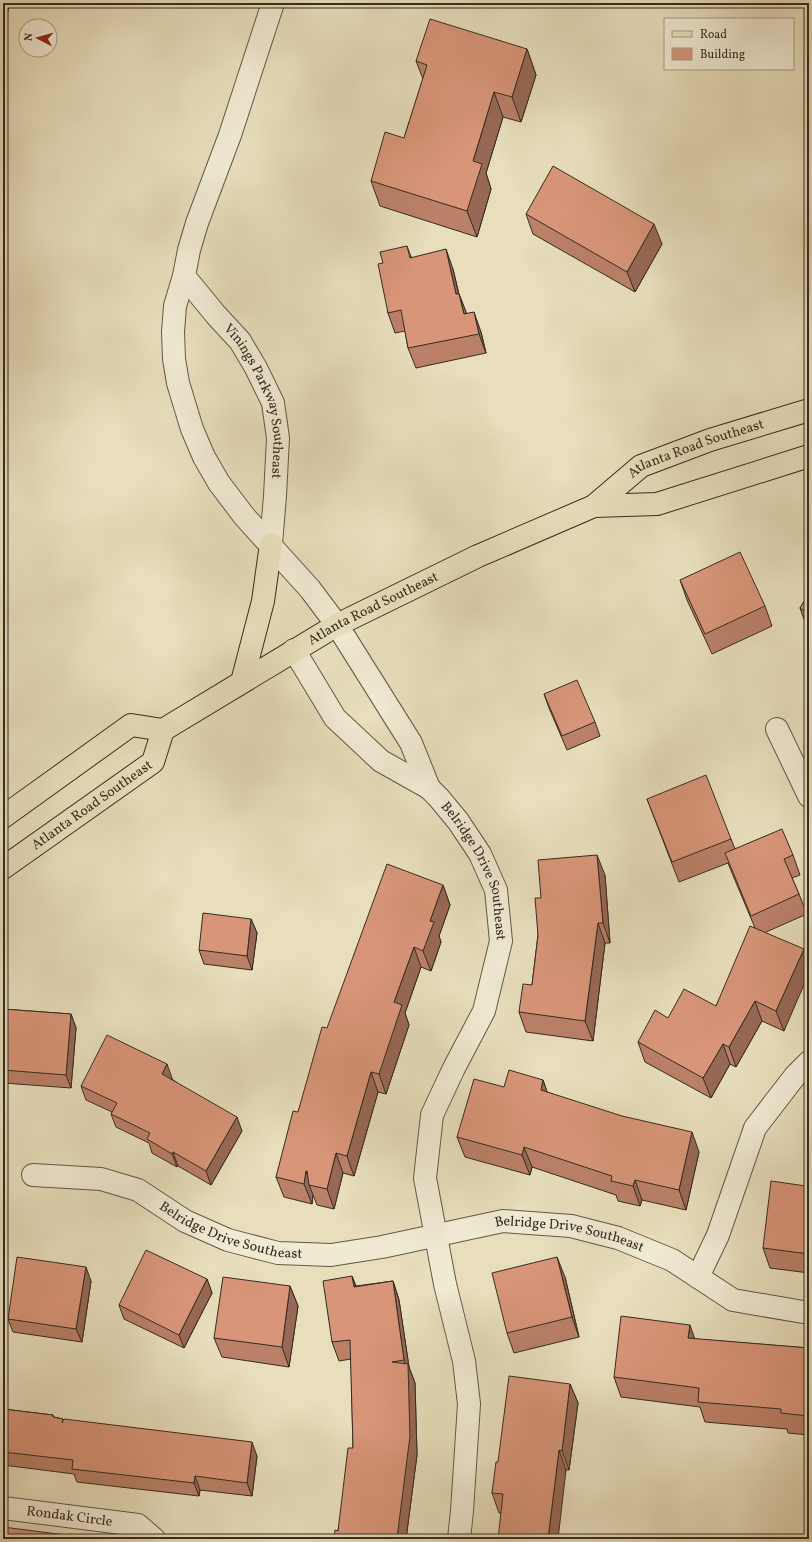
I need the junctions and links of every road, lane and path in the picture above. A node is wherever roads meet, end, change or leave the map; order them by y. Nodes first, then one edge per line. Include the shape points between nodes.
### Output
1 (273, 3) edge
2 (184, 276) junction
3 (809, 410) edge
4 (809, 456) edge
5 (594, 506) junction
6 (271, 544) junction
7 (337, 625) junction
8 (294, 650) junction
9 (242, 682) junction
10 (777, 729) dead end
11 (163, 730) junction
12 (429, 788) junction
13 (809, 796) edge
14 (3, 817) edge
15 (3, 868) edge
16 (809, 1062) edge
17 (33, 1175) dead end
18 (434, 1235) junction
19 (698, 1277) junction
20 (809, 1313) edge
21 (3, 1508) edge
22 (154, 1539) edge
23 (459, 1539) edge

1 - 2 street via 230,135 197,223
2 - 6 street via 175,306 173,332 174,359 185,407 204,457 219,483 244,516
2 - 6 street, Vinings Parkway Southeast via 240,341 273,403 278,438
3 - 5 main road, Atlanta Road Southeast via 710,440 642,466
4 - 5 main road, Atlanta Road Southeast via 657,504
5 - 7 main road, Atlanta Road Southeast via 478,556
6 - 7 street
6 - 9 main road via 263,601
7 - 8 main road, Atlanta Road Southeast
7 - 12 street, Belridge Drive Southeast via 411,743
8 - 9 main road, Atlanta Road Southeast
8 - 12 street, Belridge Drive Southeast via 335,718 381,761
9 - 11 main road, Atlanta Road Southeast
10 - 13 street
11 - 14 main road via 130,725
11 - 15 main road, Atlanta Road Southeast via 153,762
12 - 18 street, Belridge Drive Southeast via 458,821 480,854 496,890 501,941 484,1011 432,1115 425,1178
16 - 19 street via 755,1128 718,1235
17 - 18 street, Belridge Drive Southeast via 102,1179 138,1190 185,1221 228,1240 278,1253 331,1255
18 - 19 street, Belridge Drive Southeast via 503,1221 571,1226 618,1238 672,1260
18 - 23 street, Belridge Drive Southeast via 464,1362 469,1404
19 - 20 street, Belridge Drive Southeast via 732,1300
21 - 22 street, Rondak Circle via 138,1525

